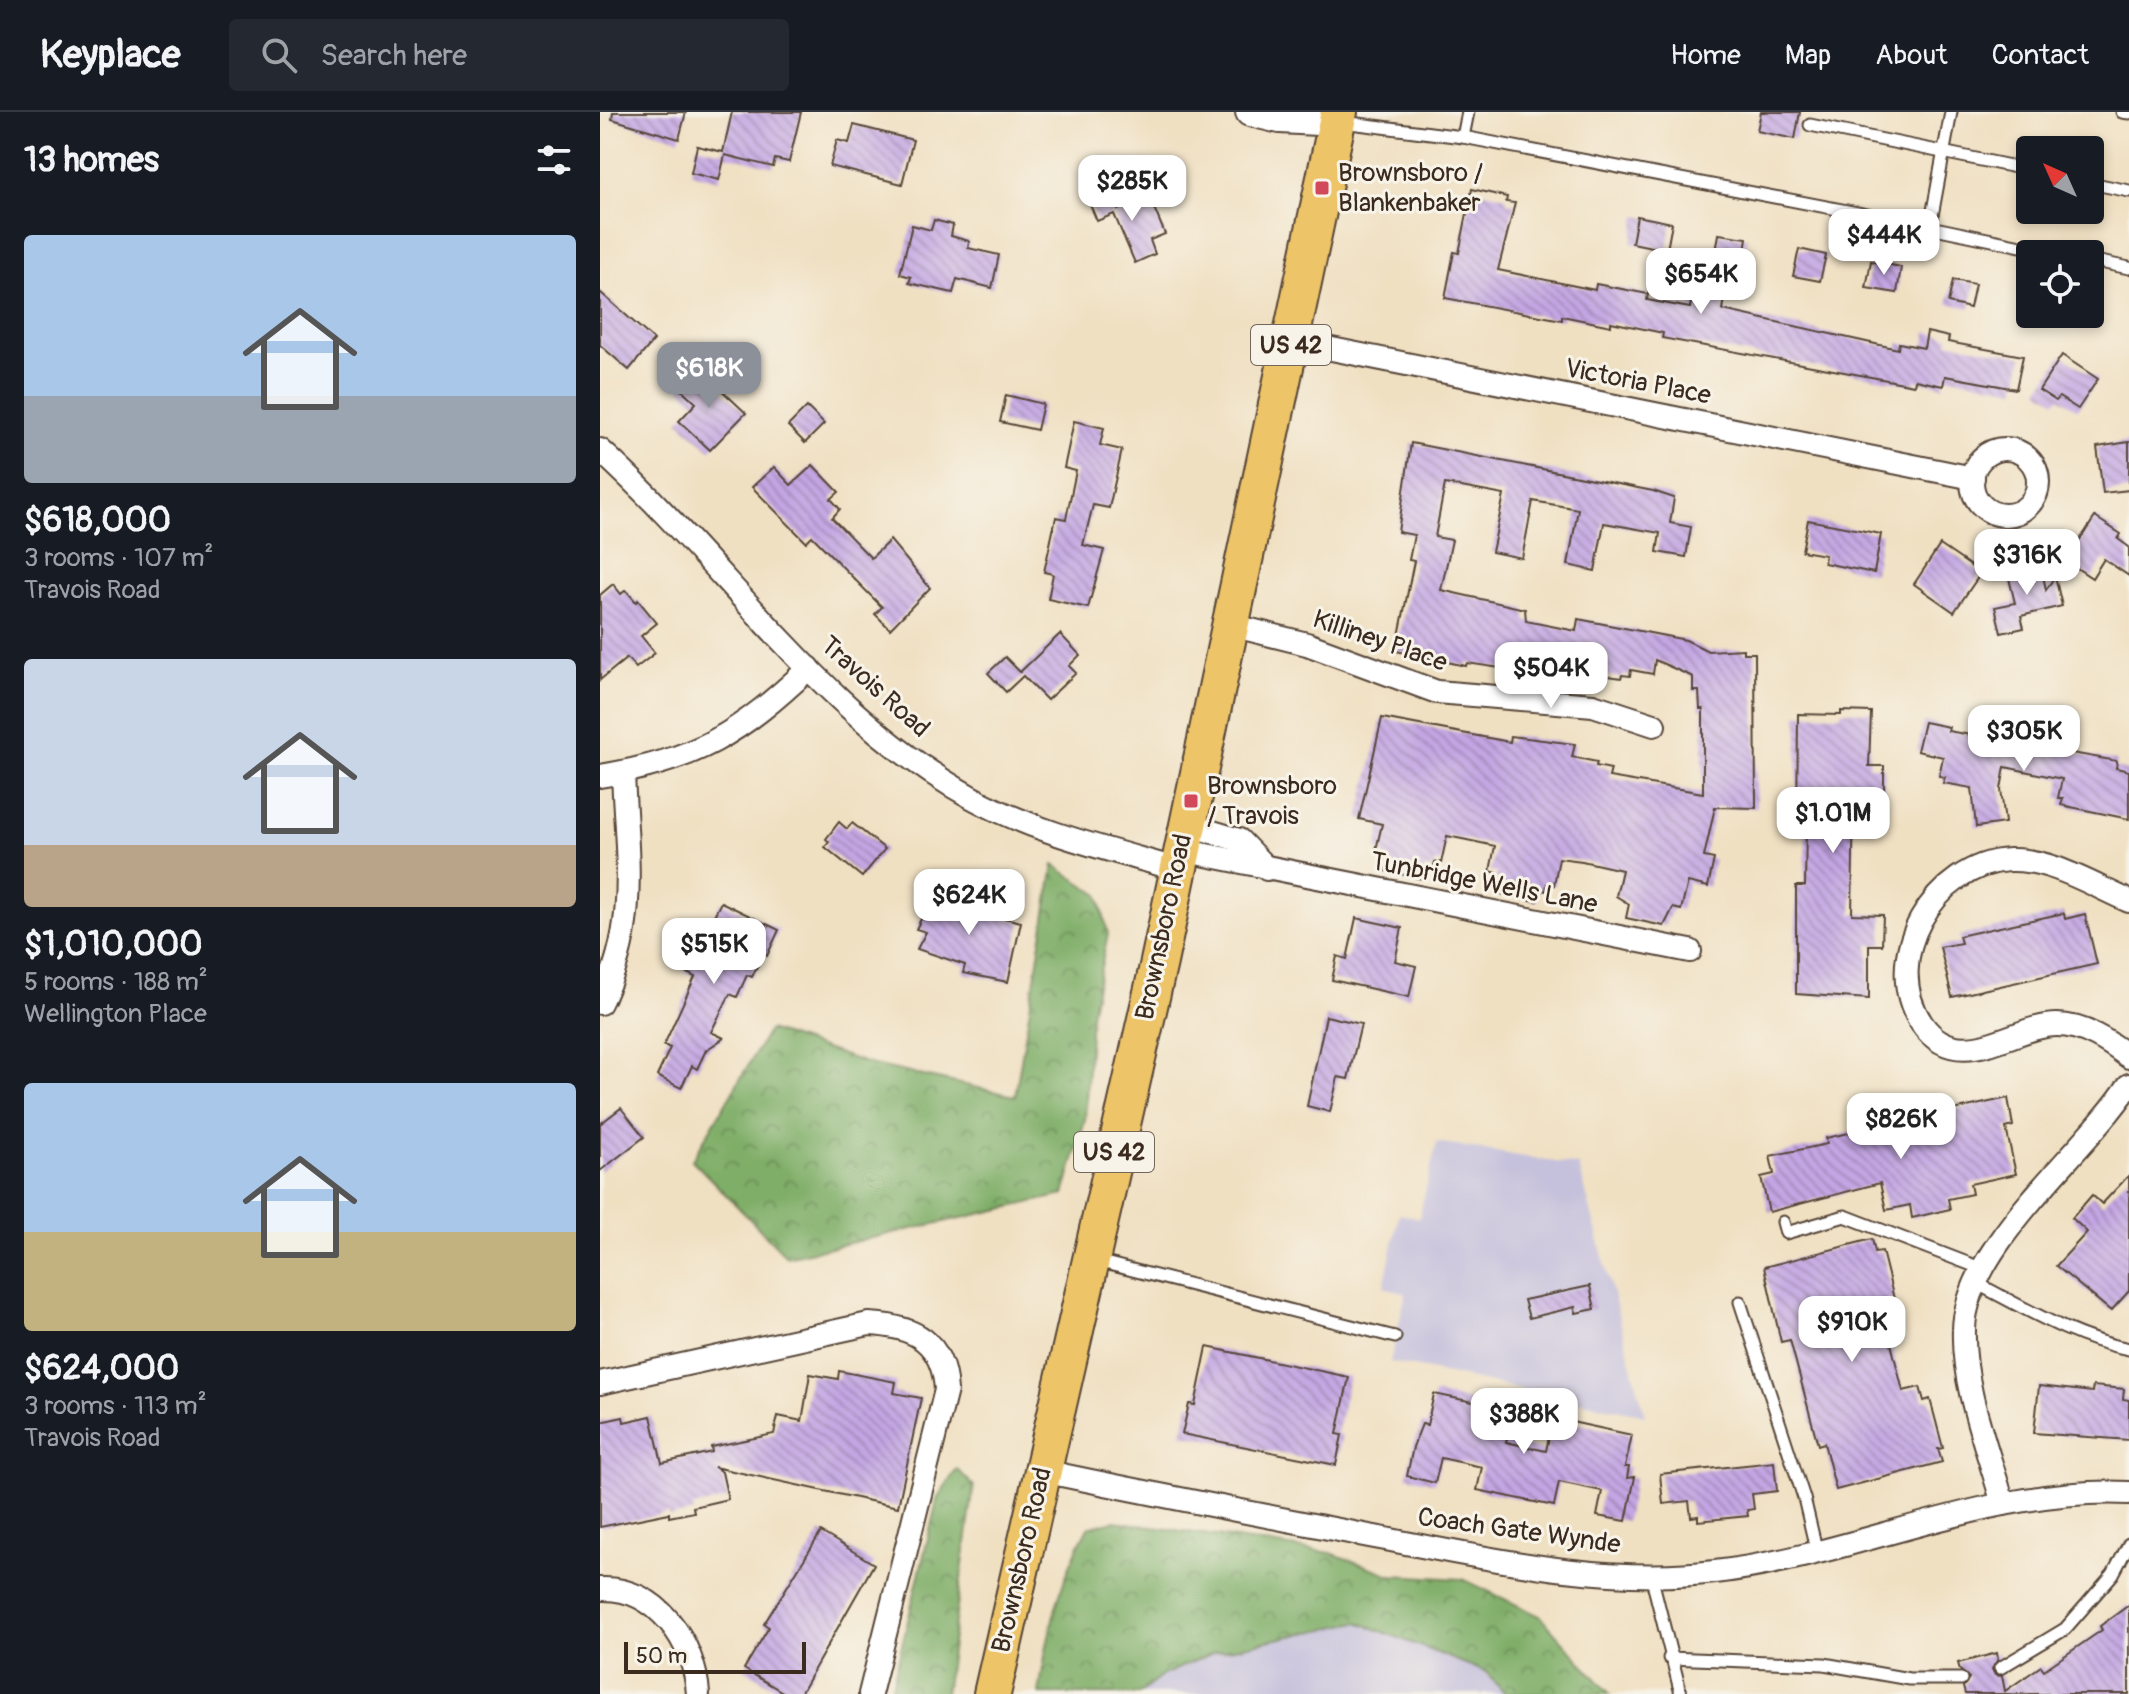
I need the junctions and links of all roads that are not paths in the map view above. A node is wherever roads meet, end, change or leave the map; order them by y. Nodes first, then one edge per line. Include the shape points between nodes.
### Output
1 (1250, 112) edge
2 (1468, 112) edge
3 (1951, 112) edge
4 (2122, 112) edge
5 (2129, 113) edge
6 (1338, 117) edge
7 (1810, 125) dead end
8 (1463, 137) junction
9 (1944, 152) junction
10 (2016, 167) edge
11 (2104, 186) edge
12 (2129, 191) edge
13 (1930, 227) junction
14 (2016, 245) edge
15 (2104, 263) edge
16 (2129, 268) edge
17 (1292, 341) junction
18 (600, 450) edge
19 (1973, 478) dead end
20 (1231, 625) junction
21 (809, 668) junction
22 (1654, 725) dead end
23 (623, 773) junction
24 (600, 776) edge
25 (1181, 848) junction
26 (2129, 901) edge
27 (1690, 951) dead end
28 (600, 1003) edge
29 (2129, 1057) edge
30 (2129, 1085) edge
31 (1783, 1222) dead end
32 (1088, 1259) junction
33 (1977, 1275) junction
34 (1740, 1302) dead end
35 (1395, 1337) dead end
36 (2129, 1349) edge
37 (600, 1383) edge
38 (1043, 1471) junction
39 (2129, 1493) edge
40 (2003, 1504) junction
41 (2129, 1544) edge
42 (1818, 1553) junction
43 (1651, 1575) junction
44 (600, 1589) edge
45 (1669, 1658) junction
46 (2000, 1668) dead end
47 (1961, 1679) dead end
48 (698, 1694) edge
49 (870, 1694) edge
50 (992, 1694) edge
51 (1681, 1694) edge

1 - 6 street via 1280,119
2 - 8 lane
3 - 9 lane
4 - 5 lane
6 - 8 lane
6 - 17 main road, Brownsboro Road / US 42
7 - 9 lane
8 - 13 lane
9 - 10 lane
9 - 13 lane
11 - 12 lane
13 - 14 lane
15 - 16 lane
17 - 19 street, Victoria Place
17 - 20 main road, Brownsboro Road / US 42
18 - 21 street, Travois Road via 648,493
20 - 22 street, Killiney Place via 1307,644 1437,692 1593,705
20 - 25 main road, Brownsboro Road / US 42
21 - 23 street via 722,739
21 - 25 street, Travois Road via 912,760 970,797 1050,831
23 - 24 street
23 - 28 street via 631,872 626,924
25 - 27 street, Tunbridge Wells Lane via 1239,840 1267,869
25 - 32 main road, Brownsboro Road / US 42
26 - 29 street via 2041,864 2011,860 1980,865 1944,887 1926,909 1914,938 1909,972 1913,1004 1922,1023 1949,1044 1986,1047 2056,1025 2093,1034
30 - 33 street
31 - 33 lane via 1786,1233 1845,1216
32 - 35 lane
32 - 38 main road, Brownsboro Road / US 42
33 - 36 lane via 2044,1318 2106,1345
33 - 40 street via 1965,1311 1964,1347
34 - 42 lane
37 - 49 street via 869,1324 896,1325 934,1350 944,1367 946,1390
38 - 43 street, Coach Gate Wynde via 1509,1563
38 - 50 main road, Brownsboro Road / US 42
39 - 40 street, Coach Gate Wynde via 2084,1492
40 - 42 street, Coach Gate Wynde
41 - 46 lane via 2113,1574 2065,1629
42 - 43 street, Coach Gate Wynde via 1716,1572
43 - 45 lane
44 - 48 street via 640,1598 669,1621 692,1659
45 - 47 lane via 1824,1664 1909,1679
45 - 51 lane

